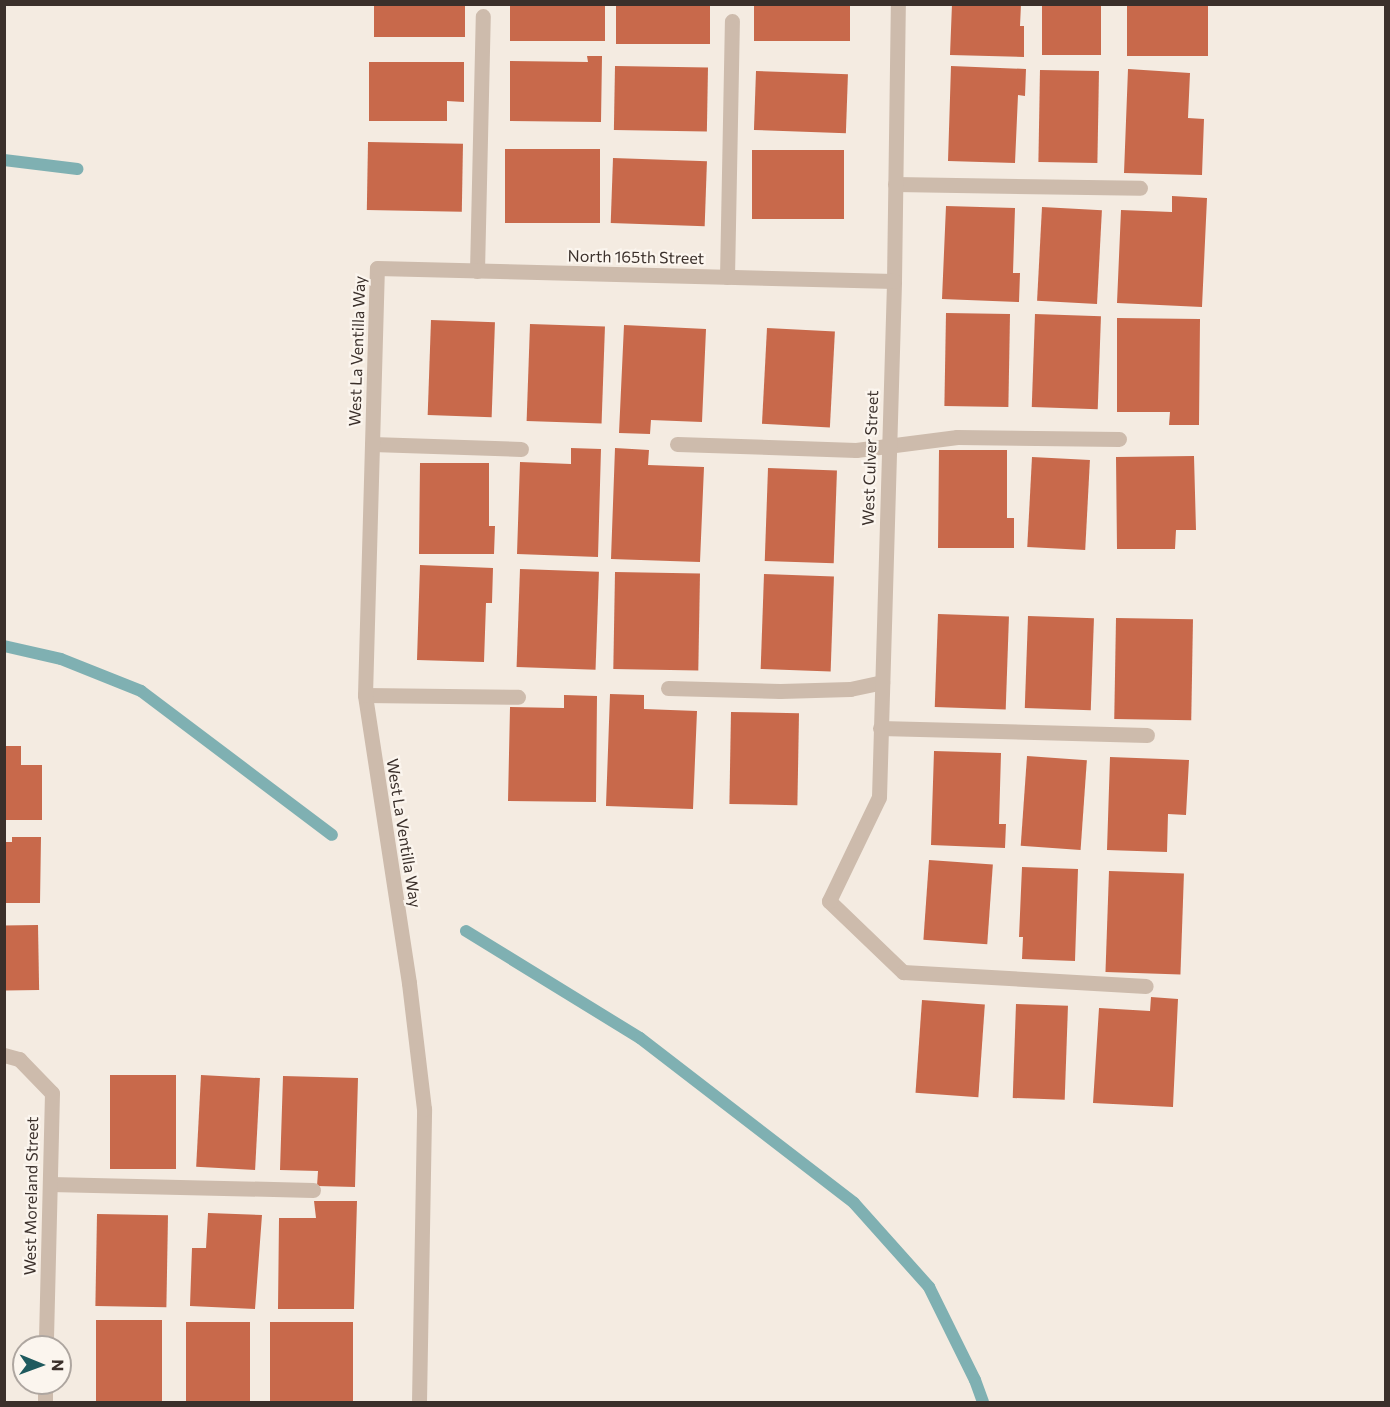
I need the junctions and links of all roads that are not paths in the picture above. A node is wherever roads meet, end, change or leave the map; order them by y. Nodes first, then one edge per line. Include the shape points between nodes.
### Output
1 (898, 4) edge
2 (483, 16) dead end
3 (732, 21) dead end
4 (896, 184) junction
5 (1140, 188) dead end
6 (377, 268) joint
7 (477, 271) junction
8 (727, 277) junction
9 (894, 281) junction
10 (1119, 439) dead end
11 (372, 444) junction
12 (677, 444) dead end
13 (889, 446) junction
14 (520, 449) dead end
15 (882, 682) junction
16 (668, 688) dead end
17 (365, 695) junction
18 (518, 697) dead end
19 (880, 728) junction
20 (1147, 735) dead end
21 (1146, 986) dead end
22 (12, 1057) edge
23 (50, 1184) junction
24 (313, 1190) dead end
25 (46, 1335) edge
26 (418, 1402) edge

1 - 4 street, West Culver Street
2 - 7 street
3 - 8 street
4 - 5 street
4 - 9 street, West Culver Street
6 - 7 street, North 165th Street
6 - 11 street, West La Ventilla Way
7 - 8 street, North 165th Street
8 - 9 street, North 165th Street
9 - 13 street, West Culver Street
10 - 13 street via 957,437
11 - 14 street
11 - 17 street, West La Ventilla Way
12 - 13 street via 856,450
13 - 15 street, West Culver Street
15 - 16 street via 850,689 780,691
15 - 19 street, West Culver Street
17 - 18 street
17 - 26 street, West La Ventilla Way via 424,1109
19 - 20 street
19 - 21 street, West Culver Street via 879,797 829,901 903,972
22 - 23 street, West Moreland Street via 52,1093
23 - 24 street
23 - 25 street, West Moreland Street

